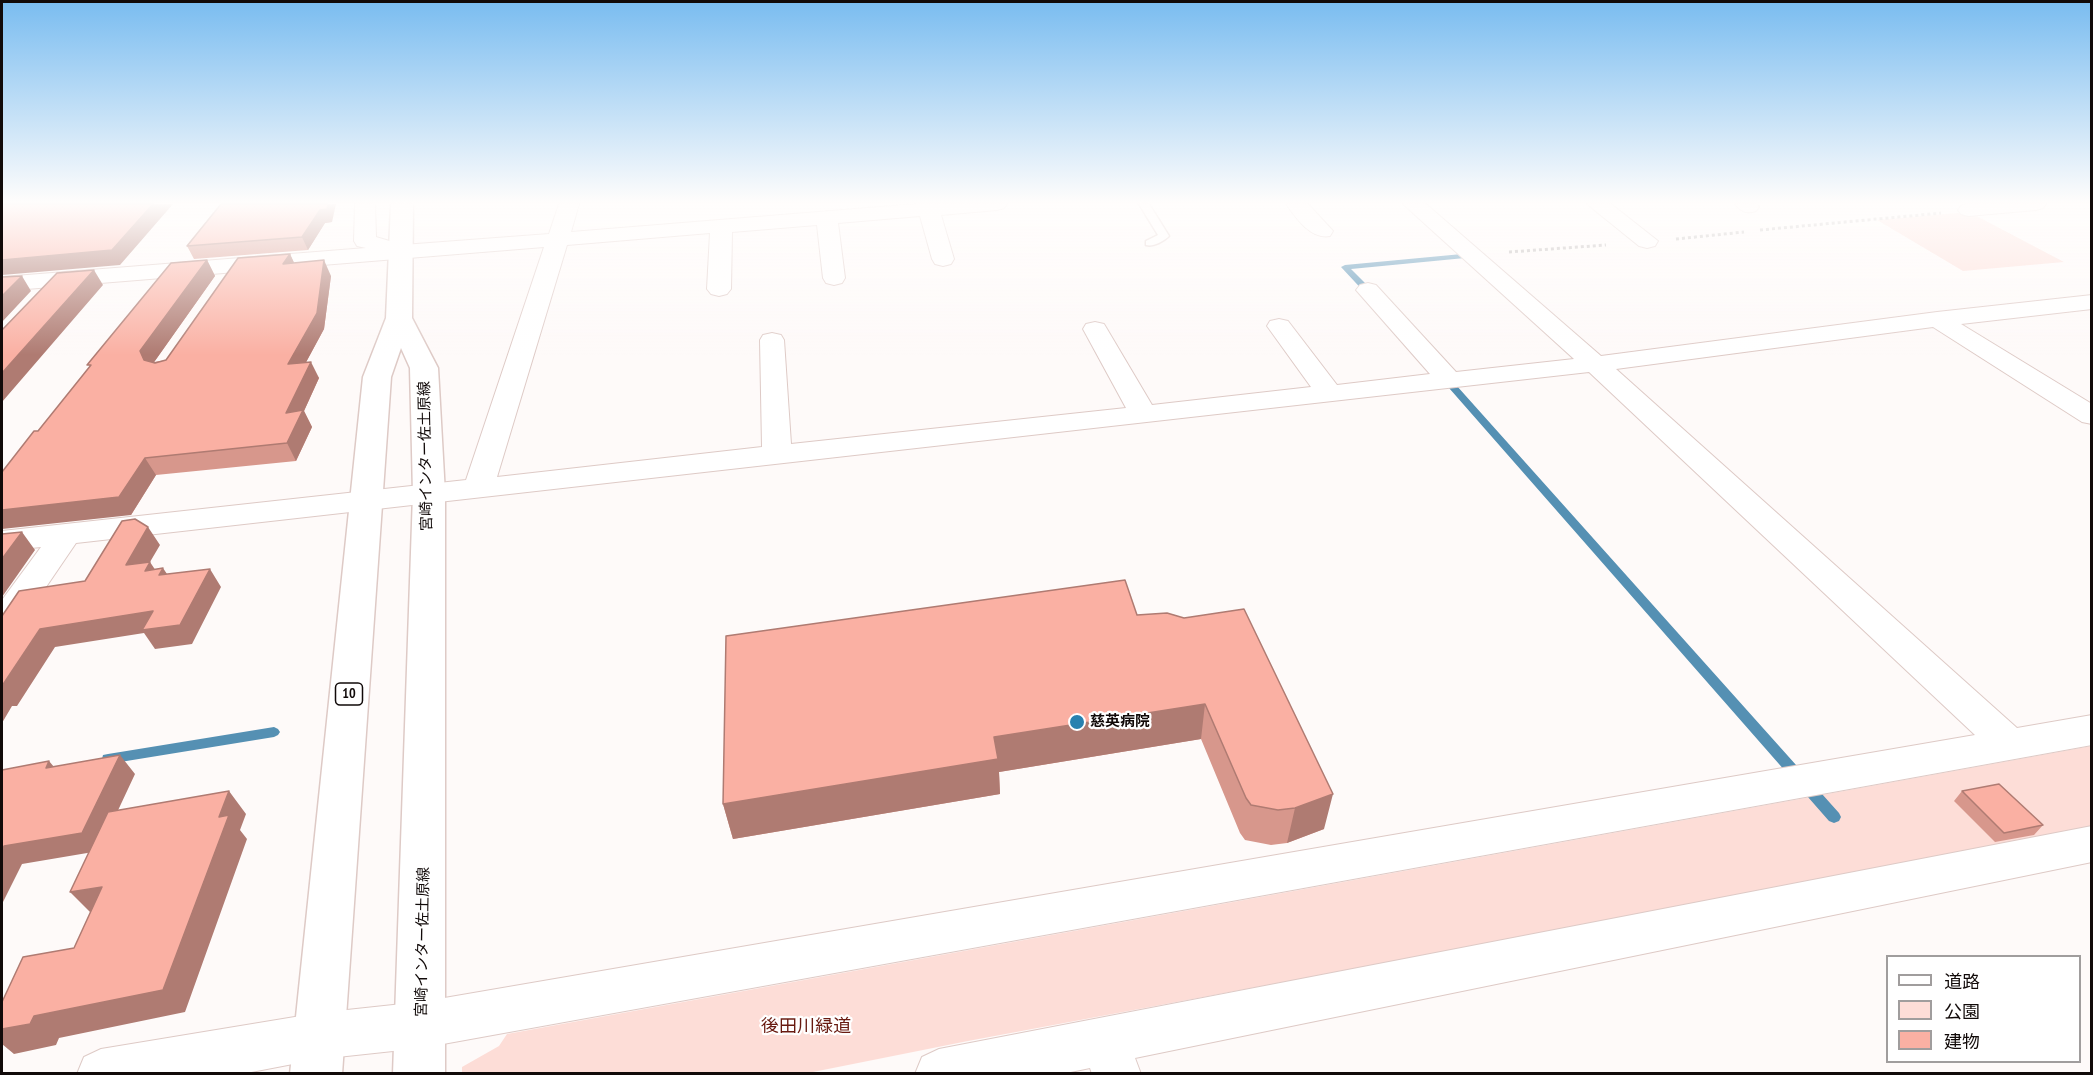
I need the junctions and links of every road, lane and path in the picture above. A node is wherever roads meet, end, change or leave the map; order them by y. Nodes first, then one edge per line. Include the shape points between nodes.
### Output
1 (360, 254) edge
2 (400, 254) edge
3 (552, 254) edge
4 (720, 254) edge
5 (831, 254) edge
6 (943, 254) edge
7 (1481, 254) edge
8 (1470, 255) joint
9 (944, 259) dead end
10 (237, 264) junction
11 (834, 278) dead end
12 (59, 279) junction
13 (2, 284) edge
14 (719, 289) dead end
15 (1368, 290) dead end
16 (217, 293) edge
17 (2091, 302) edge
18 (34, 305) edge
19 (399, 318) junction
20 (1938, 319) junction
21 (1279, 326) dead end
22 (1095, 329) dead end
23 (772, 340) dead end
24 (1595, 364) junction
25 (1450, 381) junction
26 (1330, 394) junction
27 (1144, 415) junction
28 (2091, 416) edge
29 (777, 456) junction
30 (478, 490) junction
31 (429, 494) junction
32 (366, 499) junction
33 (67, 533) junction
34 (2, 541) edge
35 (2, 625) edge
36 (2091, 730) edge
37 (2010, 745) junction
38 (2091, 844) edge
39 (421, 1025) junction
40 (318, 1055) edge
41 (1110, 1058) edge
42 (101, 1074) edge
43 (419, 1074) edge
44 (939, 1074) edge

1 - 10 street
2 - 19 main road
3 - 30 street
4 - 14 street
5 - 11 street
6 - 9 street
7 - 8 path
8 - 24 street
10 - 12 street
10 - 16 street
12 - 13 street
12 - 18 street
15 - 25 street
17 - 20 street
19 - 31 main road, 宮崎インター佐土原線 via 424,368
19 - 32 main road, 10 via 377,377
20 - 24 street
20 - 28 street
21 - 26 street
22 - 27 street
23 - 29 street
24 - 25 street
24 - 37 street
25 - 26 street
26 - 27 street
27 - 29 street
29 - 30 street
30 - 31 street
31 - 32 street
31 - 39 main road, 宮崎インター佐土原線
32 - 33 street
32 - 40 main road, 10
33 - 34 street
33 - 35 street
36 - 37 street
37 - 39 street
38 - 41 street
39 - 40 street
39 - 43 main road, 宮崎インター佐土原線
40 - 42 street
41 - 44 street

